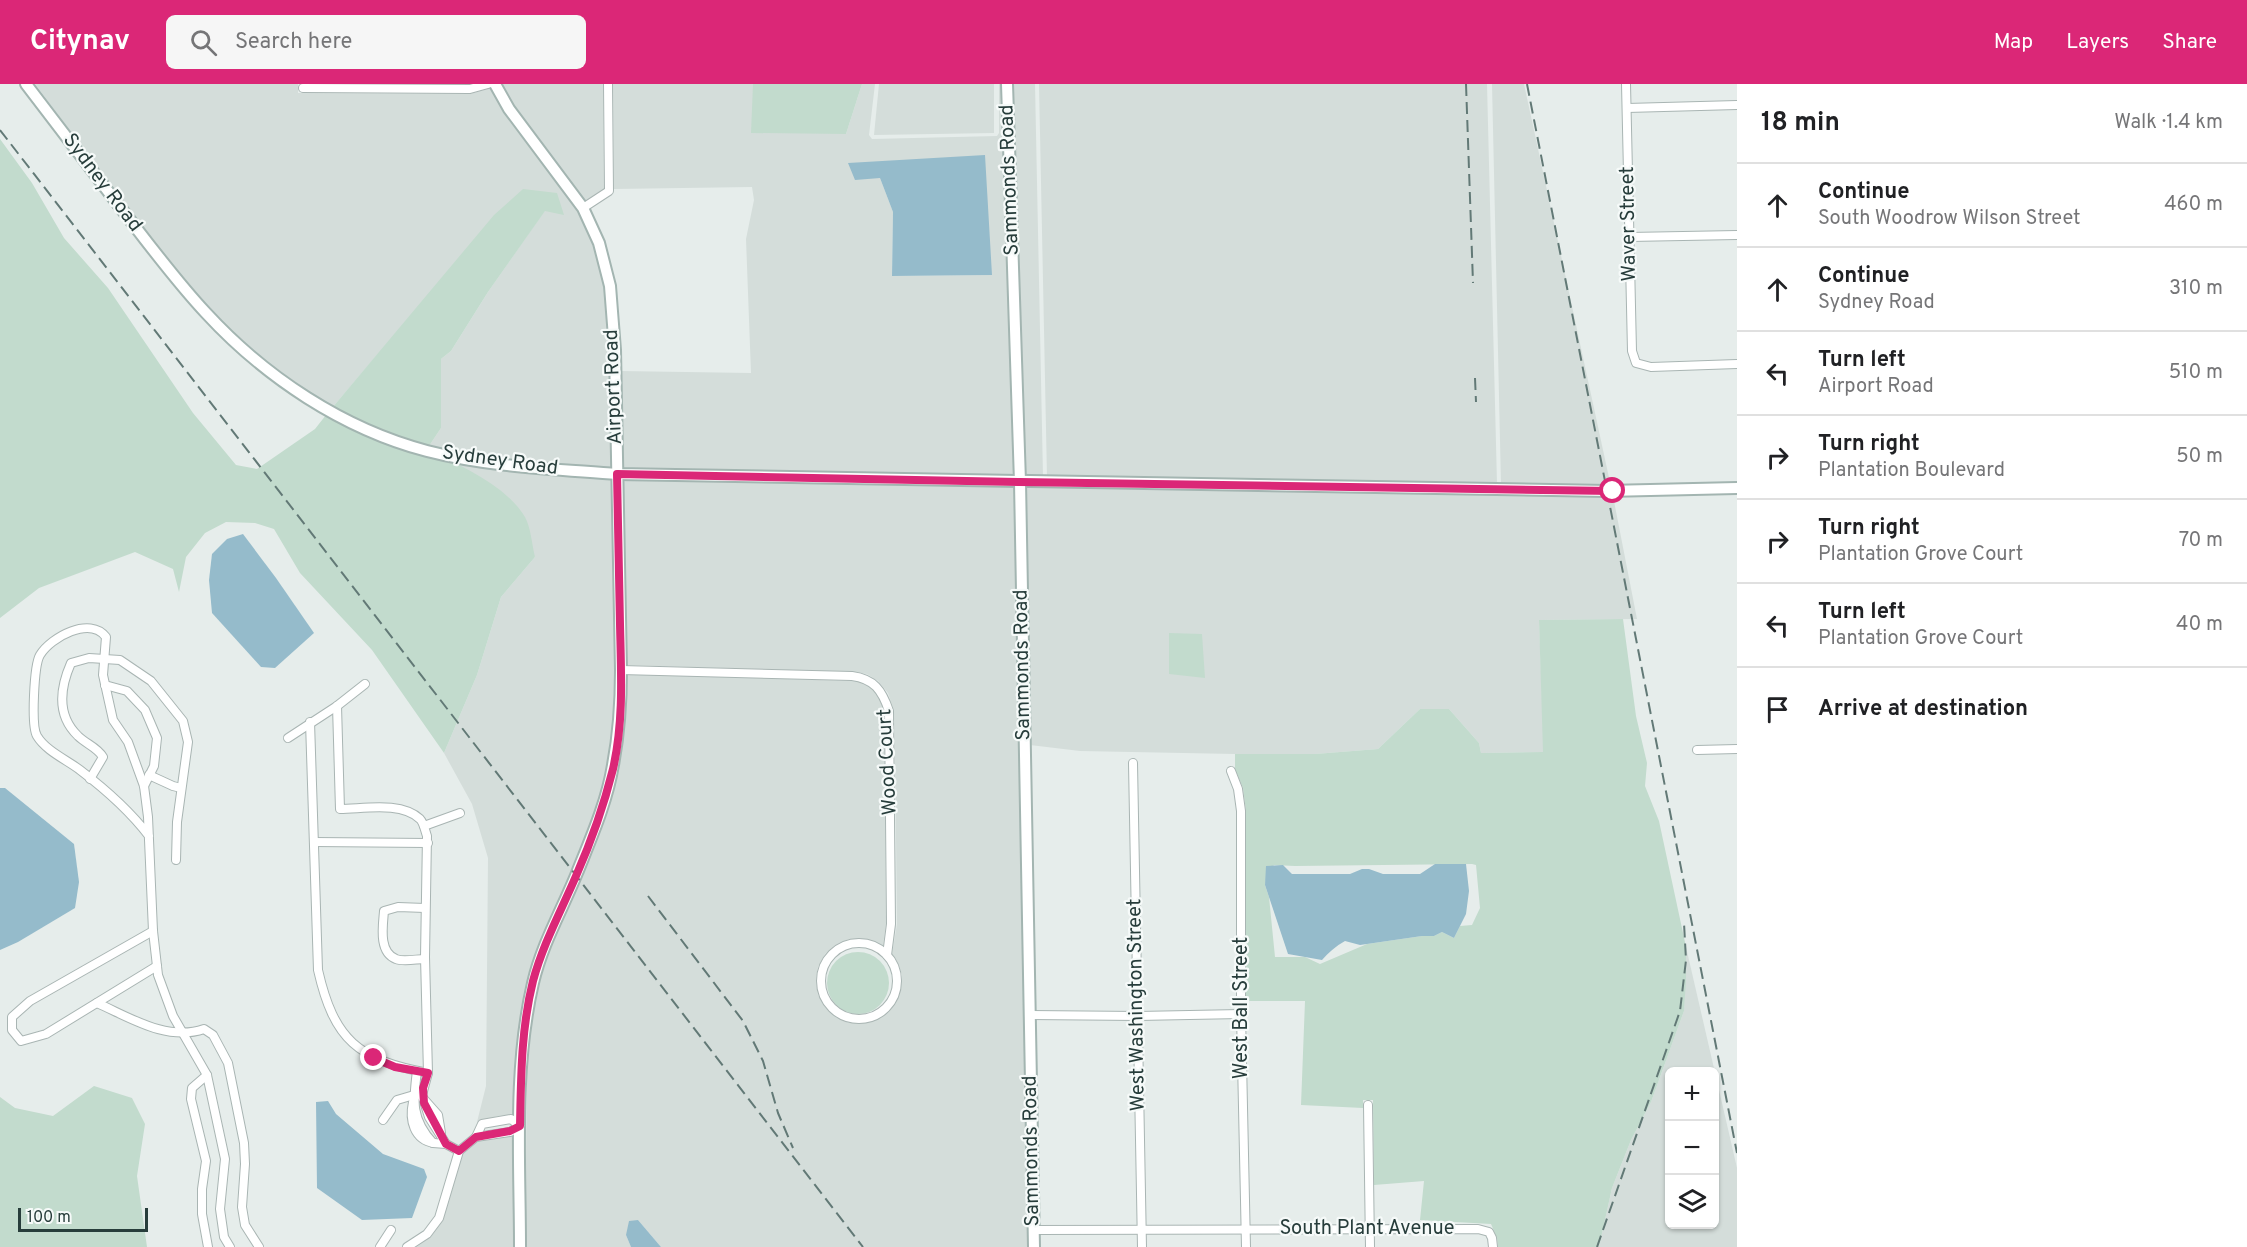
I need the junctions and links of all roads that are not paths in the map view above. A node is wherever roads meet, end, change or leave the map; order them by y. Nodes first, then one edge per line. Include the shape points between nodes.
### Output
1 (26, 84) edge
2 (488, 84) edge
3 (495, 84) edge
4 (608, 84) edge
5 (1007, 84) edge
6 (1626, 84) edge
7 (303, 88) dead end
8 (1737, 105) edge
9 (1627, 108) junction
10 (583, 208) junction
11 (1737, 235) edge
12 (1629, 237) junction
13 (1737, 364) edge
14 (617, 474) junction
15 (1020, 482) junction
16 (1737, 488) edge
17 (104, 658) junction
18 (621, 670) junction
19 (365, 684) dead end
20 (105, 685) junction
21 (337, 706) junction
22 (310, 722) junction
23 (288, 738) dead end
24 (1737, 749) edge
25 (1697, 750) dead end
26 (1133, 763) dead end
27 (1230, 771) dead end
28 (149, 775) junction
29 (90, 779) junction
30 (144, 786) junction
31 (181, 788) junction
32 (460, 813) dead end
33 (424, 826) junction
34 (149, 836) junction
35 (314, 842) junction
36 (428, 843) junction
37 (176, 860) dead end
38 (425, 908) junction
39 (153, 932) junction
40 (886, 955) junction
41 (425, 959) junction
42 (157, 966) junction
43 (97, 1003) junction
44 (1241, 1014) junction
45 (1030, 1015) junction
46 (1138, 1016) junction
47 (183, 1033) junction
48 (417, 1071) junction
49 (428, 1073) junction
50 (207, 1075) junction
51 (417, 1096) junction
52 (1368, 1105) dead end
53 (383, 1120) dead end
54 (520, 1126) junction
55 (476, 1137) junction
56 (442, 1144) junction
57 (459, 1151) junction
58 (1370, 1228) junction
59 (1245, 1229) junction
60 (391, 1230) dead end
61 (1034, 1230) junction
62 (1142, 1230) junction
63 (208, 1247) edge
64 (230, 1247) edge
65 (259, 1247) edge
66 (380, 1247) edge
67 (408, 1247) edge
68 (520, 1247) edge
69 (1034, 1247) edge
70 (1142, 1247) edge
71 (1246, 1247) edge
72 (1370, 1247) edge
73 (1493, 1247) edge

1 - 14 street, Sydney Road via 207,315 288,385 330,412 425,451 474,461
2 - 7 street via 470,90
3 - 10 street, Airport Road via 509,109
4 - 10 street via 609,191
5 - 15 street, Sammonds Road
6 - 9 street, Waver Street
8 - 9 street
9 - 12 street, Waver Street
10 - 14 street, Airport Road via 599,243 610,286
11 - 12 street
12 - 13 street, Waver Street via 1632,351 1636,363 1651,367
14 - 15 street, Sydney Road
14 - 18 street, Airport Road
15 - 16 street, Sydney Road via 1607,491
15 - 45 street, Sammonds Road
17 - 20 street
17 - 29 street via 71,663 62,683 64,718 103,757
17 - 29 street via 106,637 102,632 77,628 52,642 39,656 35,686 36,735
17 - 31 street via 120,660 151,681 183,721 188,742
18 - 40 street, Wood Court via 852,676 875,684 889,711 891,924
18 - 54 street, Airport Road via 620,718 602,809 553,923 534,981 526,1021
19 - 21 street
20 - 28 street via 127,691 145,710 157,738
20 - 30 street via 113,720 128,742
21 - 22 street
21 - 33 street via 340,809 395,808 410,812
22 - 23 street
22 - 35 street
24 - 25 street
26 - 46 street, West Washington Street
27 - 44 street, West Ball Street via 1241,811
28 - 30 street
28 - 31 street
29 - 34 street via 135,818
30 - 34 street
31 - 37 street
32 - 33 street
33 - 36 street
34 - 39 street
35 - 36 street
35 - 48 street via 318,970 325,1001 336,1022 360,1051 395,1067
36 - 38 street
38 - 41 street
38 - 41 street via 384,911 382,936 386,952 396,959
39 - 42 street
39 - 43 street via 30,1001 12,1017 12,1030 21,1041 46,1034
40 - 40 street via 897,976 892,1000 885,1009 875,1016 856,1019 838,1013 823,993 821,980 823,968 835,952 864,943
41 - 49 street
42 - 43 street
42 - 47 street via 173,1016
43 - 47 street via 157,1029
44 - 46 street
44 - 59 street, West Ball Street
45 - 46 street
45 - 61 street, Sammonds Road
46 - 62 street, West Washington Street
47 - 50 street
47 - 65 street via 204,1029 213,1035 228,1063 244,1143 245,1225
48 - 49 street
48 - 51 street
49 - 51 street
50 - 63 street via 192,1088 191,1099 206,1161 202,1214
50 - 64 street via 225,1159 220,1209 224,1237
51 - 53 street via 396,1100
51 - 56 street via 441,1134
51 - 56 street via 416,1116 422,1131 433,1143
52 - 58 street
54 - 55 street
54 - 55 street via 511,1119 490,1122 482,1124
54 - 68 street, Airport Road
55 - 57 street
56 - 57 street
57 - 67 street via 439,1218
58 - 59 street, South Plant Avenue
58 - 72 street
58 - 73 street, South Plant Avenue via 1478,1229 1489,1232
59 - 62 street, South Plant Avenue
59 - 71 street, West Ball Street
60 - 66 street
61 - 62 street, South Plant Avenue
61 - 69 street, Sammonds Road
62 - 70 street, West Washington Street

